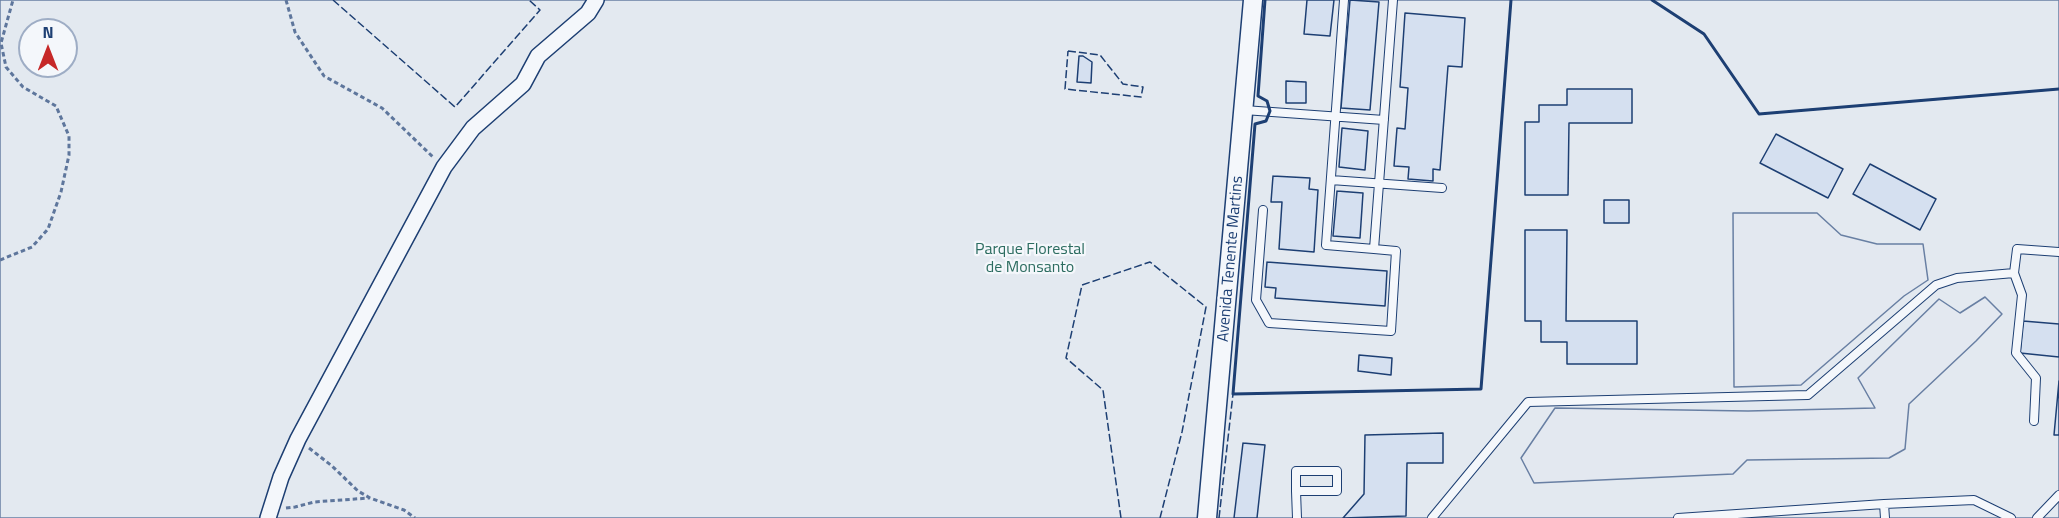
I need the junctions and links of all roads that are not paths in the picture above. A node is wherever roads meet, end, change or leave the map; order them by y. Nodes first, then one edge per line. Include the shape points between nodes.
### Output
1 (596, 0) edge
2 (1253, 0) edge
3 (1344, 0) edge
4 (1393, 0) edge
5 (1244, 110) junction
6 (1335, 116) junction
7 (1384, 120) junction
8 (1330, 180) junction
9 (1379, 183) junction
10 (1442, 188) dead end
11 (1263, 210) dead end
12 (1374, 249) junction
13 (2059, 252) edge
14 (2014, 273) junction
15 (2034, 421) dead end
16 (1296, 491) junction
17 (2059, 495) edge
18 (1884, 504) junction
19 (270, 513) edge
20 (1207, 518) edge
21 (1297, 518) edge
22 (1432, 518) edge
23 (1678, 518) edge
24 (1885, 518) edge
25 (2011, 518) edge
26 (2037, 518) edge

1 - 19 street via 588,13 538,56 523,84 473,128 444,167 298,439
2 - 5 street, Avenida Tenente Martins
3 - 6 lane
4 - 7 lane
5 - 6 lane
5 - 20 street, Avenida Tenente Martins
6 - 7 lane
6 - 8 lane
7 - 9 lane
8 - 9 lane
8 - 12 lane via 1326,245
9 - 10 lane
9 - 12 lane
11 - 12 lane via 1256,300 1269,323 1391,331 1396,251
13 - 14 lane via 2017,249
14 - 15 lane via 2022,295 2016,353 2036,378
14 - 22 lane via 1957,278 1936,285 1808,395 1528,402
16 - 16 lane via 1337,491 1337,471 1296,471
16 - 21 lane
17 - 26 lane
18 - 23 lane
18 - 24 lane
18 - 25 lane via 1974,500

